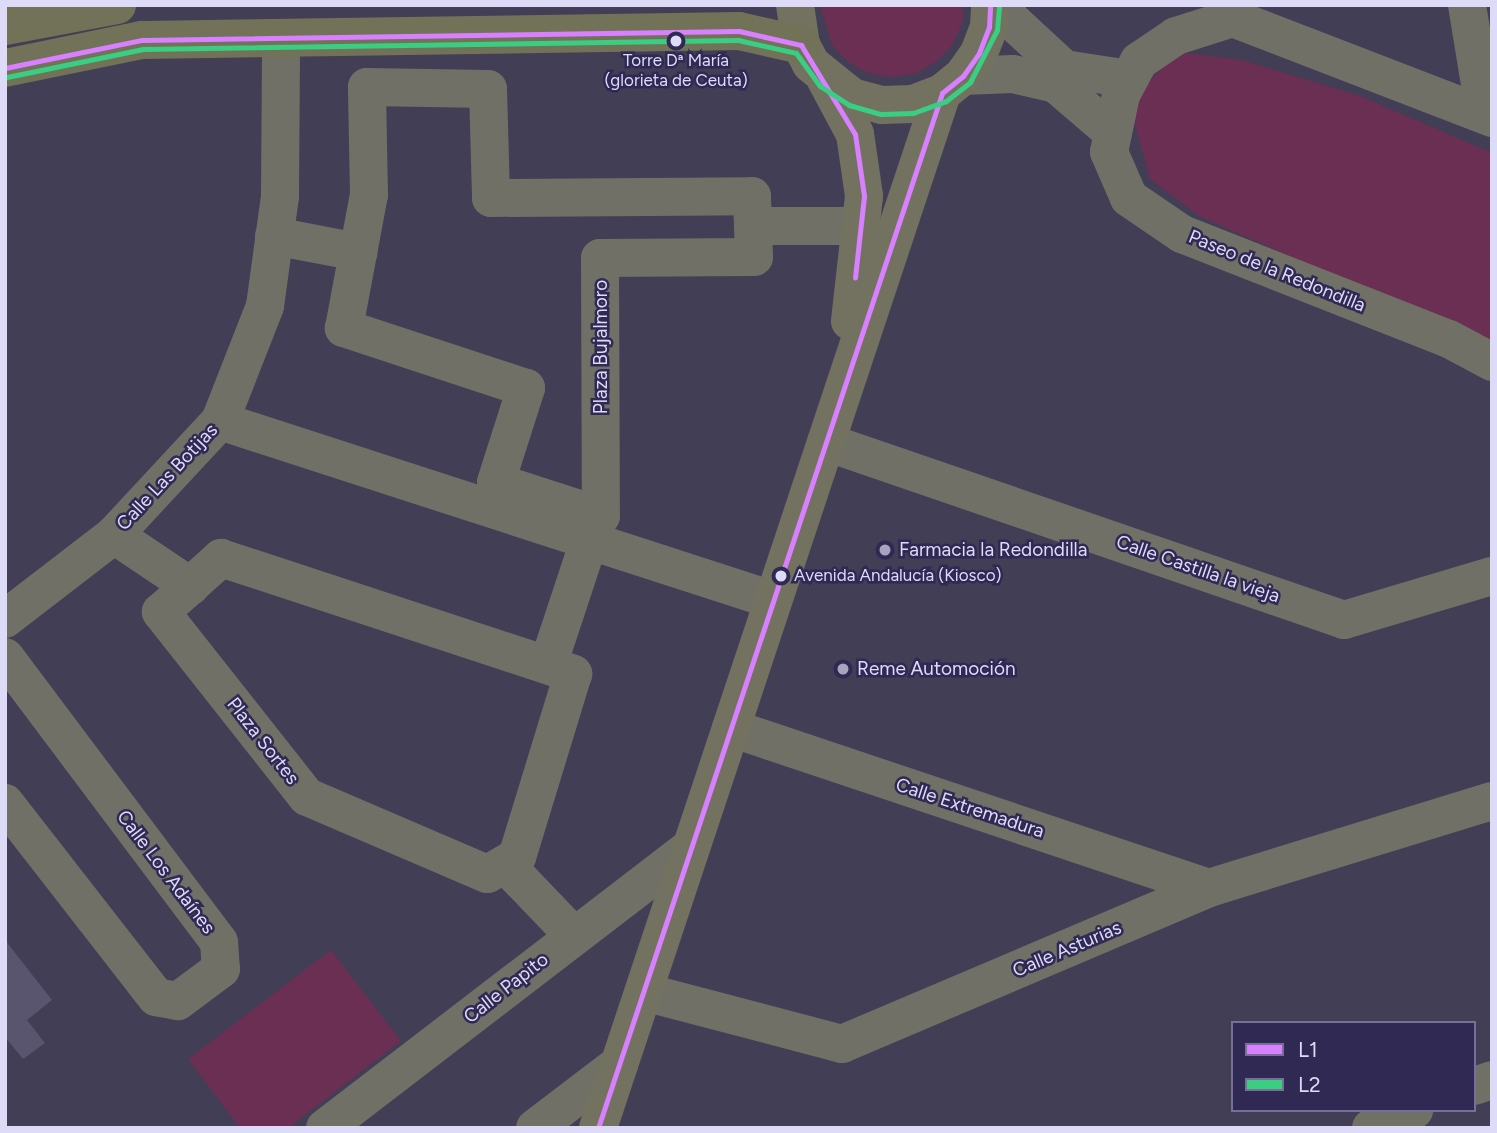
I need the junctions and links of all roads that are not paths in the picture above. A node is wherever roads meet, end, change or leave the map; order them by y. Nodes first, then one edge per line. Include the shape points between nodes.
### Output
1 (117, 5) edge
2 (795, 5) edge
3 (990, 5) edge
4 (1002, 5) edge
5 (1467, 5) edge
6 (5, 26) edge
7 (427, 37) junction
8 (281, 40) junction
9 (801, 45) junction
10 (5, 68) edge
11 (1129, 79) junction
12 (825, 80) junction
13 (953, 84) junction
14 (428, 88) junction
15 (1488, 117) edge
16 (1113, 133) junction
17 (753, 226) junction
18 (860, 226) junction
19 (275, 236) junction
20 (358, 252) junction
21 (1492, 362) edge
22 (843, 390) junction
23 (219, 421) junction
24 (826, 442) junction
25 (537, 509) junction
26 (114, 535) junction
27 (589, 541) junction
28 (1492, 576) edge
29 (190, 586) junction
30 (773, 600) junction
31 (6, 617) edge
32 (5, 657) edge
33 (548, 665) junction
34 (731, 729) junction
35 (1492, 801) edge
36 (5, 803) edge
37 (688, 849) junction
38 (505, 864) junction
39 (1209, 888) junction
40 (574, 936) junction
41 (643, 992) junction
42 (619, 1064) junction
43 (1409, 1112) edge
44 (325, 1128) edge
45 (534, 1128) edge
46 (598, 1128) edge
47 (1371, 1128) edge

1 - 6 main road
2 - 9 main road
3 - 13 main road via 979,53
4 - 11 street via 1010,19 1065,69
5 - 15 street
7 - 8 main road
7 - 9 main road via 739,31
7 - 14 street
8 - 10 main road via 142,40
8 - 19 street, Calle Las Botijas via 280,196
9 - 12 main road
11 - 15 street, Paseo de la Redondilla via 1139,61 1177,36 1233,18
11 - 16 street, Paseo de la Redondilla
12 - 13 main road via 852,97 882,105 913,104
12 - 18 main road via 855,134 864,196
13 - 16 street via 1013,74 1056,84
13 - 22 main road
14 - 17 street, Plaza Bujalmoro via 488,89 491,198 752,197
14 - 20 street, Plaza Bujalmoro via 368,87 369,195
16 - 21 street, Paseo de la Redondilla via 1109,152 1129,198 1182,234 1449,340
17 - 18 street
17 - 25 street, Plaza Bujalmoro via 754,257 600,258 601,516
18 - 22 main road
19 - 20 street
19 - 23 street, Calle Las Botijas via 265,306
20 - 25 street, Plaza Bujalmoro via 344,328 526,388 496,482
22 - 24 main road
23 - 25 street
23 - 26 street, Calle Las Botijas
24 - 28 street, Calle Castilla la vieja via 1344,620
24 - 30 main road
25 - 27 street
26 - 29 street
26 - 31 street, Calle Las Botijas
27 - 30 street
27 - 33 street
29 - 33 street, Plaza Sortes via 220,558
29 - 38 street, Plaza Sortes via 161,612 307,797 487,874
30 - 34 main road
32 - 36 street, Calle Los Adaínes via 219,942 221,969 178,1001 156,997
33 - 38 street, Plaza Sortes via 573,674 517,857
34 - 37 main road
34 - 39 street, Calle Extremadura
35 - 39 street, Calle Asturias
37 - 40 street, Calle Papito
37 - 41 main road
38 - 40 street
39 - 41 street, Calle Asturias via 842,1044
40 - 44 street, Calle Papito
41 - 42 main road
42 - 45 street
42 - 46 main road
43 - 47 street

